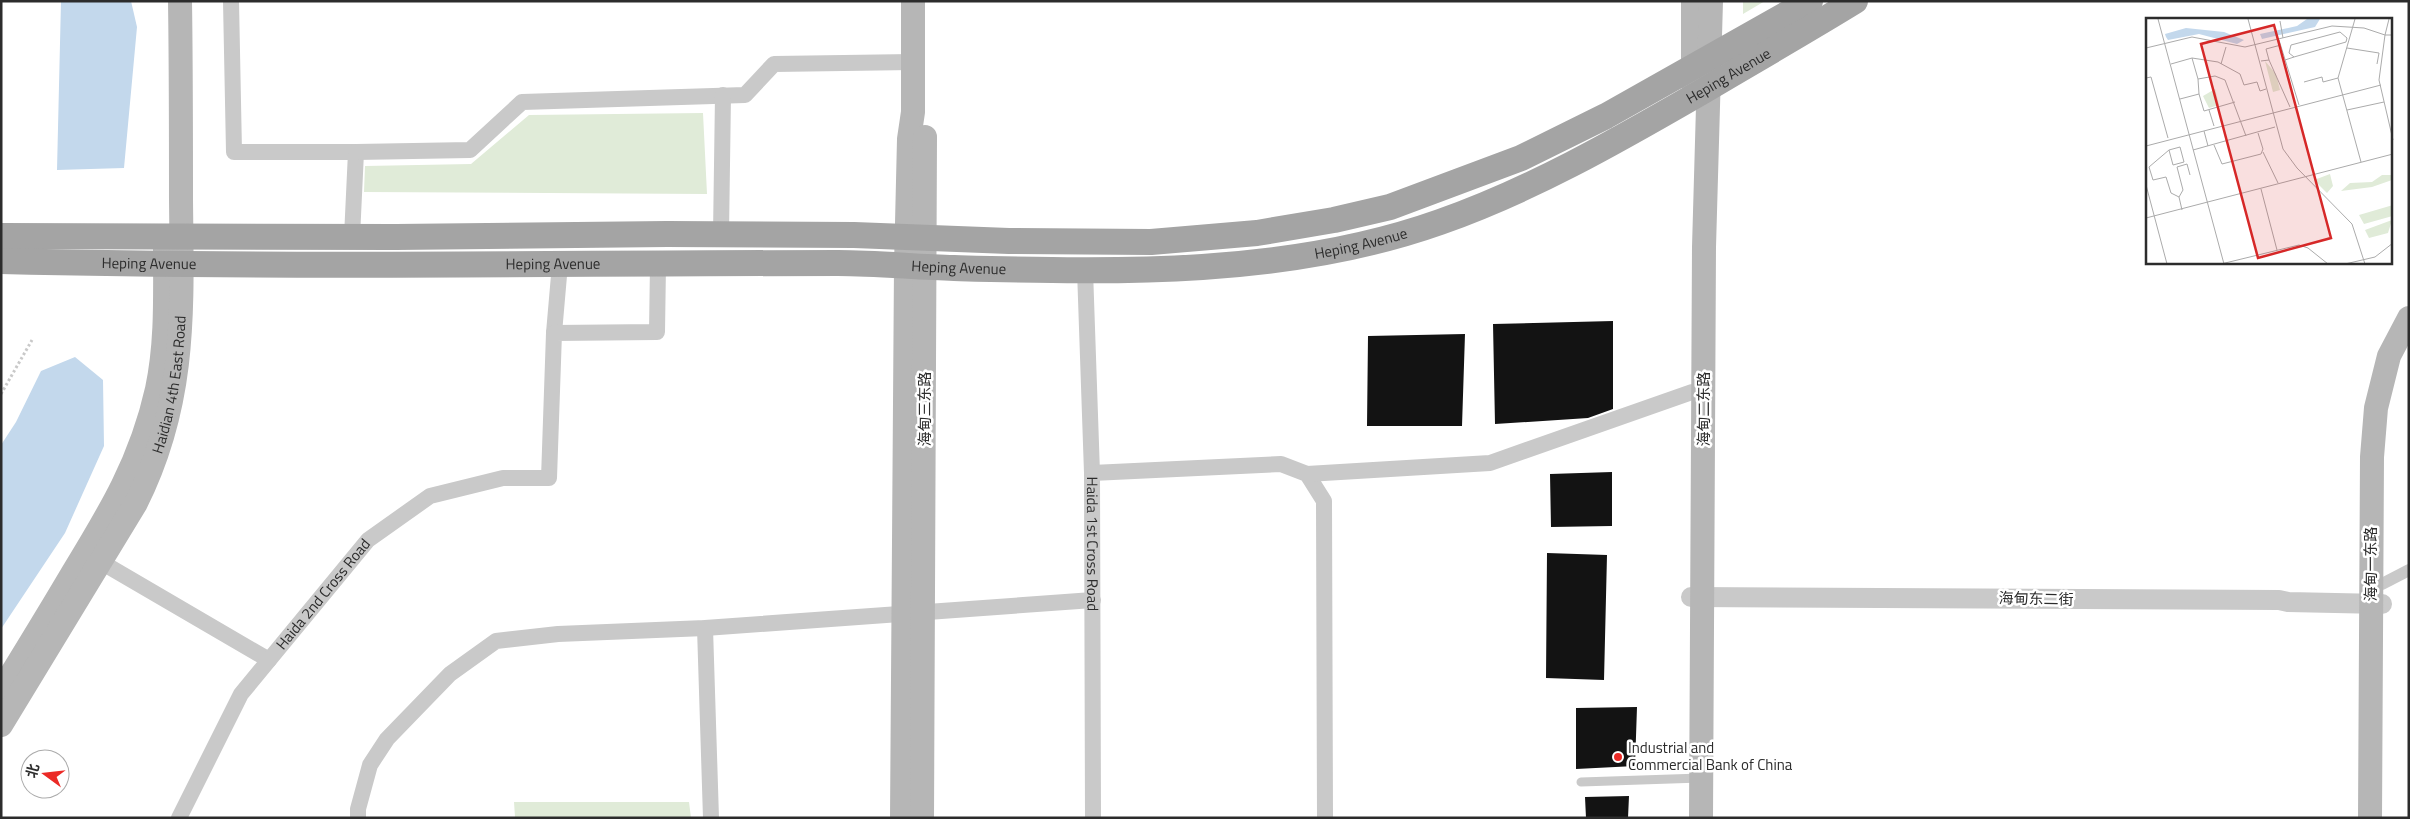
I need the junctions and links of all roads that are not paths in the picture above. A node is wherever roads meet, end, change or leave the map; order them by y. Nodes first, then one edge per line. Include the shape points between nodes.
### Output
1 (168, 1) edge
2 (180, 1) edge
3 (231, 1) edge
4 (913, 1) edge
5 (923, 1) edge
6 (1693, 1) edge
7 (1712, 1) edge
8 (1810, 1) edge
9 (1855, 1) edge
10 (913, 62) junction
11 (1702, 62) junction
12 (1701, 92) junction
13 (723, 95) junction
14 (356, 152) junction
15 (721, 234) junction
16 (1, 236) edge
17 (173, 237) junction
18 (352, 237) junction
19 (916, 239) junction
20 (1, 262) edge
21 (174, 264) junction
22 (560, 264) junction
23 (658, 265) junction
24 (916, 266) junction
25 (1085, 270) junction
26 (2409, 318) edge
27 (554, 333) junction
28 (2409, 342) edge
29 (1692, 392) junction
30 (1092, 472) junction
31 (1307, 474) junction
32 (101, 562) junction
33 (2409, 570) edge
34 (1697, 593) junction
35 (2378, 596) junction
36 (1093, 600) junction
37 (914, 614) junction
38 (706, 628) junction
39 (269, 660) junction
40 (1, 691) edge
41 (1, 725) edge
42 (1696, 778) junction
43 (1582, 782) dead end
44 (179, 818) edge
45 (358, 818) edge
46 (711, 818) edge
47 (902, 818) edge
48 (922, 818) edge
49 (1093, 818) edge
50 (1325, 818) edge
51 (1690, 818) edge
52 (1701, 818) edge
53 (2370, 818) edge
54 (2382, 818) edge

1 - 17 main road, Haidian 4th East Road
2 - 17 main road, Haidian 4th East Road
3 - 14 street via 234,152
4 - 10 main road
5 - 19 main road
6 - 11 main road, 海甸二东路
7 - 11 main road, 海甸二东路
8 - 11 main road, Heping Avenue
9 - 12 main road, Heping Avenue
10 - 13 street via 774,64 745,95
10 - 19 main road
11 - 12 main road, 海甸二东路
11 - 19 main road, Heping Avenue via 1521,158 1390,207 1334,220 1257,233 1151,242
12 - 25 main road, Heping Avenue via 1534,183 1439,222 1340,248 1289,257 1167,270
12 - 29 main road, 海甸二东路
12 - 34 main road, 海甸二东路 via 1704,247
13 - 14 street via 522,102 470,150
13 - 15 street
14 - 18 street
15 - 18 main road, Heping Avenue
15 - 19 main road, Heping Avenue
16 - 17 main road, Heping Avenue
17 - 18 main road, Heping Avenue
17 - 21 main road, Haidian 4th East Road
19 - 24 main road
20 - 21 main road, Heping Avenue
21 - 22 main road, Heping Avenue
21 - 32 main road, Haidian 4th East Road via 182,315 180,353 166,428 143,490
21 - 40 main road, Haidian 4th East Road via 161,364 137,456 97,534
22 - 23 main road, Heping Avenue
22 - 27 street
23 - 24 main road, Heping Avenue via 851,263
23 - 27 street via 657,332
24 - 25 main road, Heping Avenue
24 - 37 main road
25 - 30 street, Haida 1st Cross Road
26 - 35 main road, 海甸一东路 via 2389,356 2376,408 2372,457
27 - 39 street, Haida 2nd Cross Road via 549,478 503,478 430,496 368,540
28 - 35 main road, 海甸一东路 via 2400,359 2386,408
29 - 31 street via 1490,463
29 - 34 main road, 海甸二东路
30 - 31 street via 1281,464
30 - 36 street, Haida 1st Cross Road
31 - 50 street via 1324,501
32 - 39 street
32 - 41 main road, Haidian 4th East Road
33 - 35 street
34 - 35 street, 海甸东二街 via 2288,602
34 - 42 main road, 海甸二东路
35 - 53 main road, 海甸一东路
35 - 54 main road, 海甸一东路
36 - 37 street
36 - 49 street, Haida 1st Cross Road
37 - 38 street
37 - 47 main road
37 - 48 main road
38 - 45 street via 558,634 496,641 450,674 387,739 370,765
38 - 46 street
39 - 44 street, Haida 2nd Cross Road via 241,694
42 - 43 lane
42 - 51 main road, 海甸二东路
42 - 52 main road, 海甸二东路

